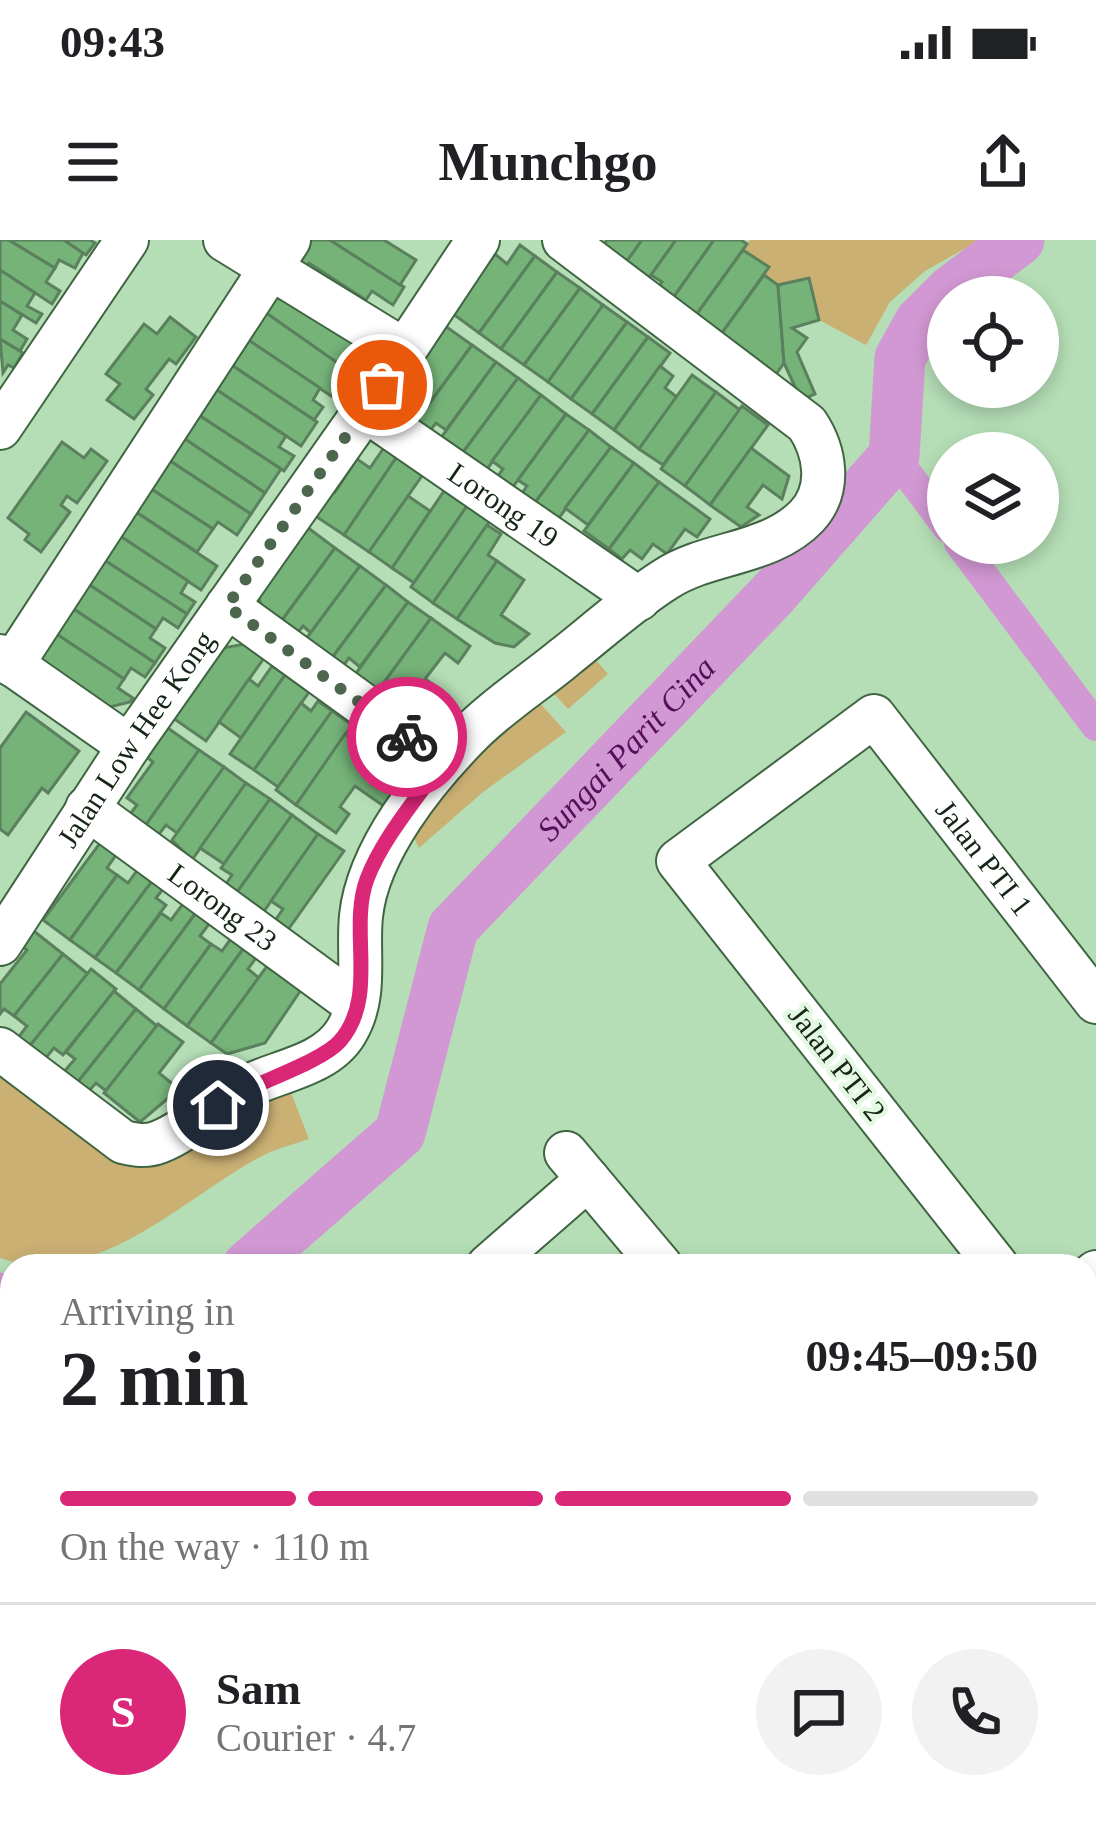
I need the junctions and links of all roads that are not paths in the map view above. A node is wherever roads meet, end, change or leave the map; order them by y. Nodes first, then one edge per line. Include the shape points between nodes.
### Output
1 (128, 240) edge
2 (225, 240) edge
3 (478, 240) edge
4 (565, 240) edge
5 (280, 254) edge
6 (404, 350) junction
7 (365, 410) junction
8 (0, 428) edge
9 (639, 599) junction
10 (227, 606) junction
11 (6, 660) edge
12 (874, 716) joint
13 (129, 746) junction
14 (442, 762) junction
15 (87, 808) junction
16 (0, 944) edge
17 (1096, 1002) edge
18 (356, 1005) junction
19 (0, 1049) edge
20 (499, 1254) edge
21 (651, 1254) edge
22 (988, 1254) edge

1 - 8 street
2 - 5 street
3 - 6 street, Jalan Low Hee Kong
4 - 9 street via 806,424 820,444 819,496 787,532 669,576
5 - 6 street
5 - 11 street
6 - 7 street, Jalan Low Hee Kong
7 - 9 street, Lorong 19
7 - 10 street, Jalan Low Hee Kong
9 - 14 street
10 - 13 street, Jalan Low Hee Kong
10 - 14 street
11 - 13 street
12 - 17 street, Jalan PTI 1
12 - 22 street, Jalan PTI 2 via 678,861
13 - 15 street, Jalan Low Hee Kong
14 - 18 street via 366,881
15 - 16 street, Jalan Low Hee Kong
15 - 18 street, Lorong 23
18 - 19 street via 338,1045 142,1146 123,1142
20 - 21 street via 577,1166

